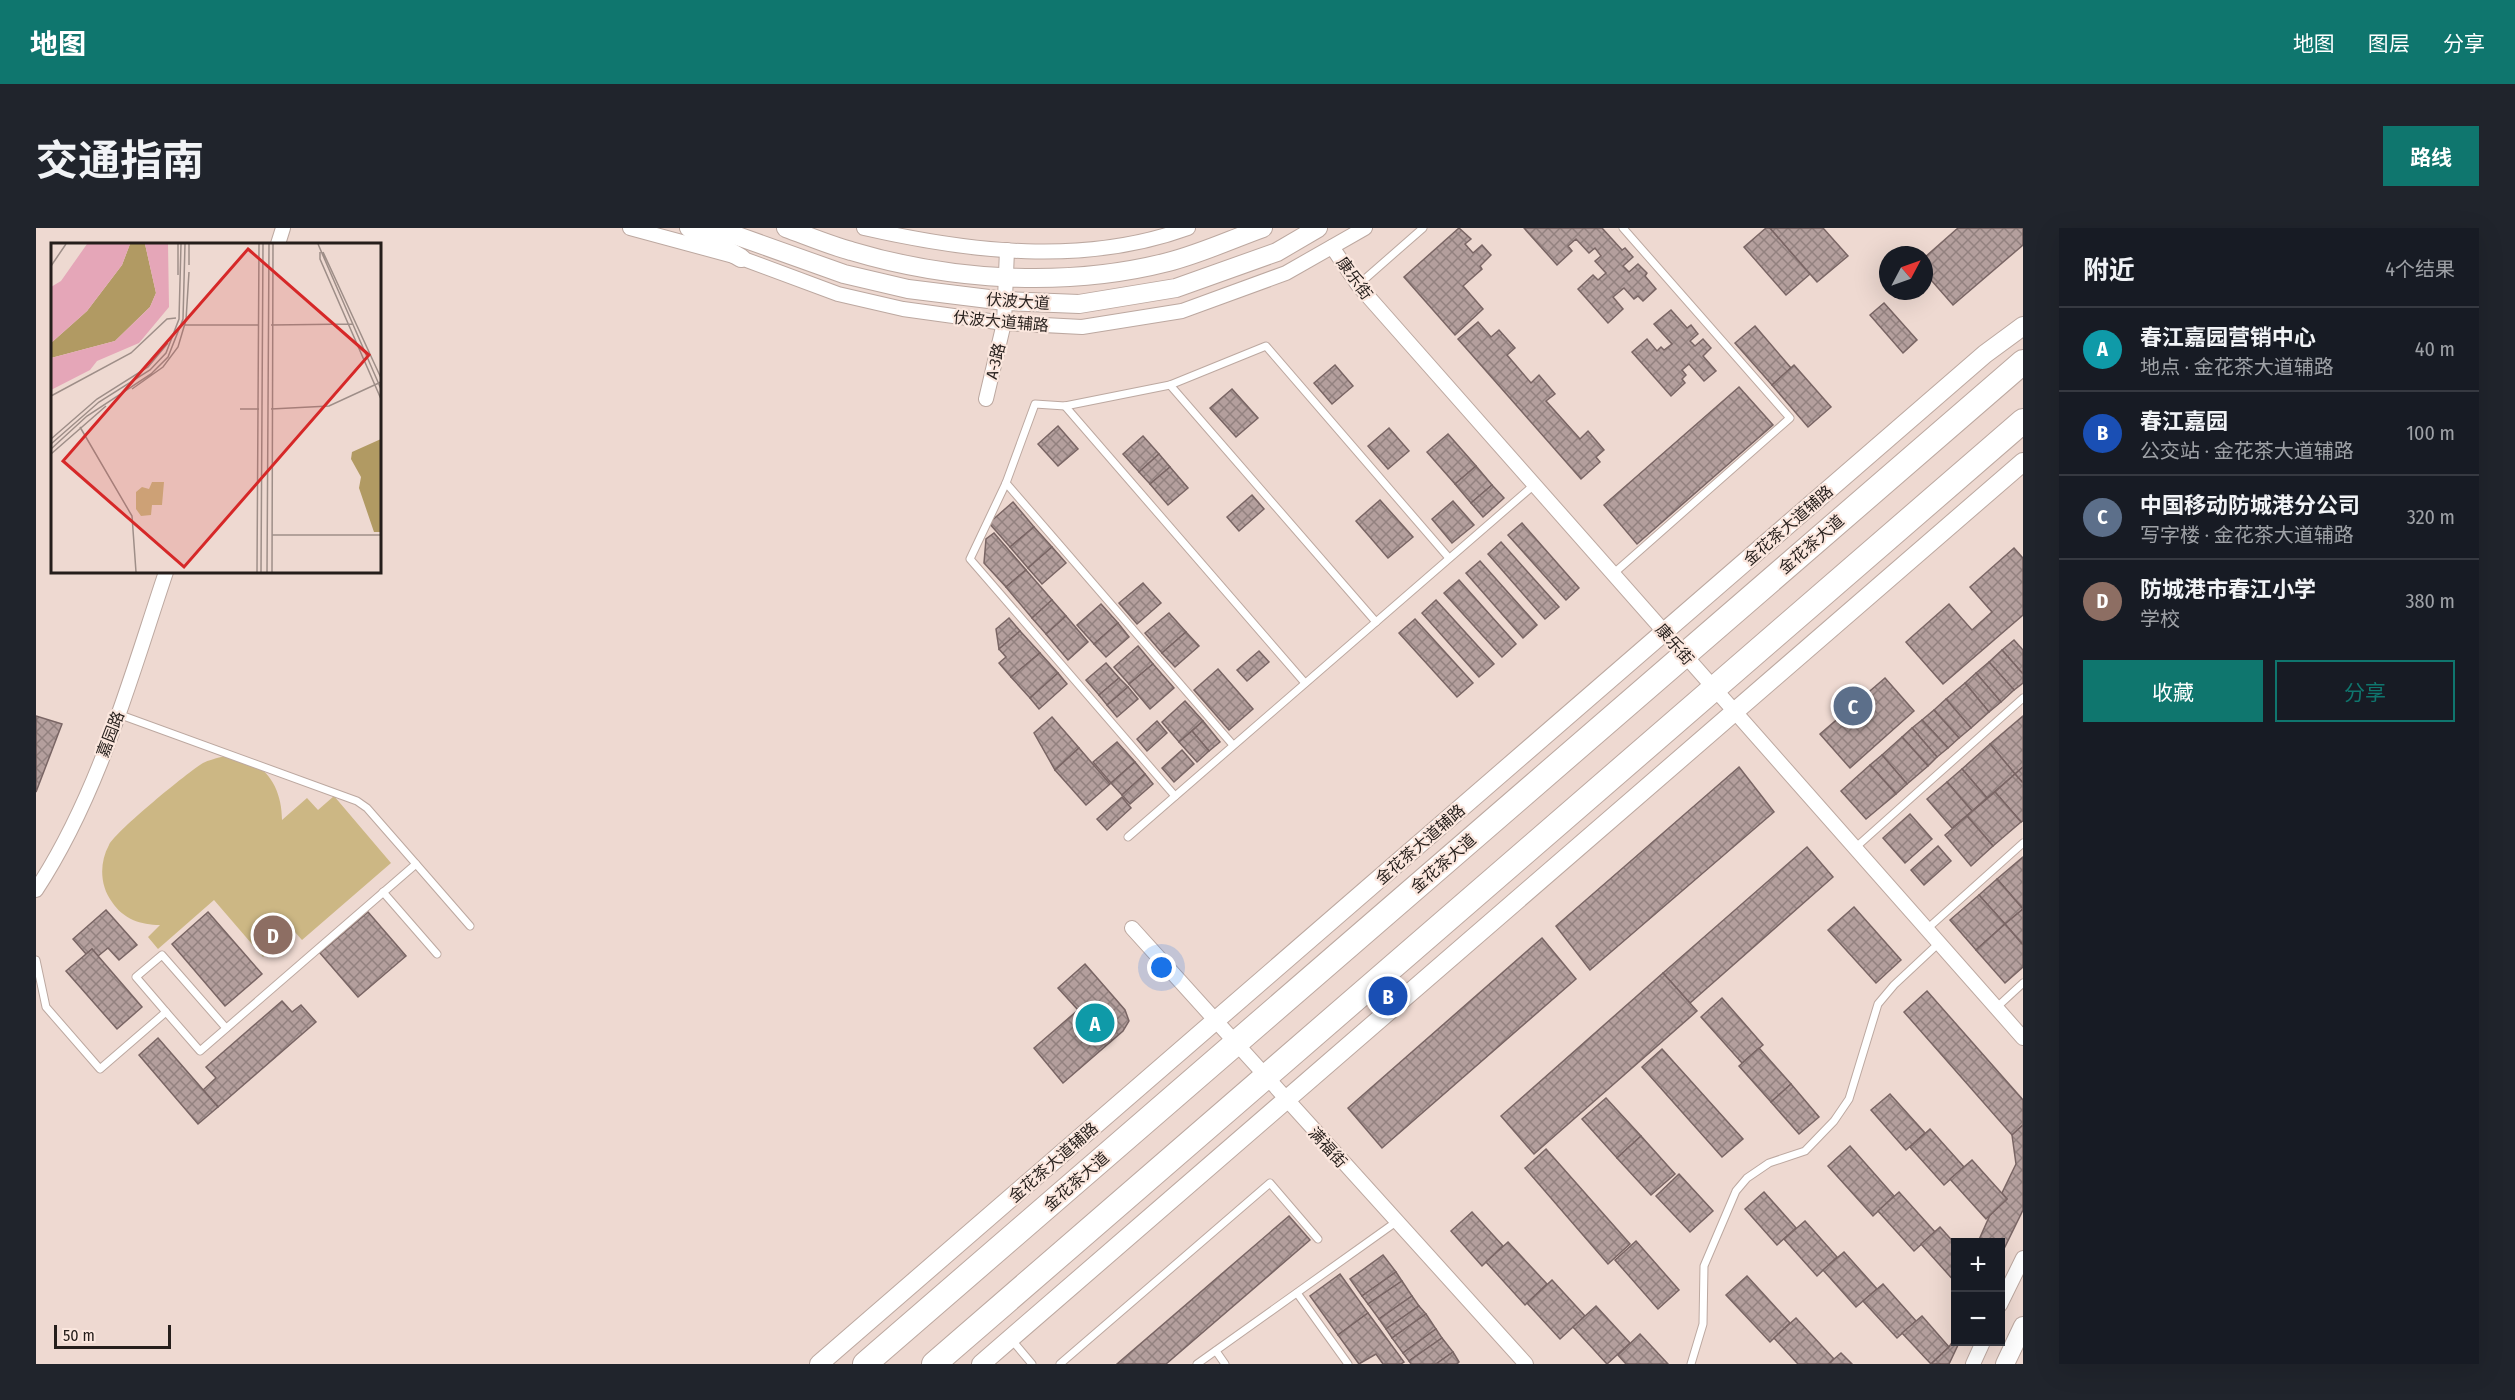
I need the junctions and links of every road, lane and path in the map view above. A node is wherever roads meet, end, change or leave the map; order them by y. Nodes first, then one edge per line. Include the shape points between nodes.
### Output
1 (283, 228) edge
2 (630, 228) edge
3 (689, 228) edge
4 (715, 228) edge
5 (786, 228) edge
6 (864, 228) edge
7 (1188, 228) edge
8 (1263, 228) edge
9 (1318, 228) edge
10 (1365, 228) edge
11 (1423, 228) edge
12 (1623, 228) edge
13 (278, 243) edge
14 (1332, 247) junction
15 (1006, 250) junction
16 (741, 258) junction
17 (1006, 276) junction
18 (1358, 285) junction
19 (1005, 301) junction
20 (1004, 323) junction
21 (2023, 326) edge
22 (2023, 362) edge
23 (1170, 385) junction
24 (986, 399) dead end
25 (1065, 406) junction
26 (2023, 421) edge
27 (2023, 462) edge
28 (1006, 483) junction
29 (1534, 485) junction
30 (1449, 558) junction
31 (166, 573) edge
32 (1613, 574) junction
33 (1376, 622) junction
34 (1665, 632) junction
35 (1684, 654) junction
36 (1305, 683) junction
37 (1714, 688) junction
38 (2023, 698) edge
39 (1735, 712) junction
40 (118, 714) junction
41 (1233, 745) junction
42 (1175, 796) junction
43 (1128, 837) dead end
44 (2023, 843) edge
45 (1855, 848) junction
46 (416, 864) junction
47 (36, 890) edge
48 (383, 892) junction
49 (470, 926) dead end
50 (1132, 928) dead end
51 (1927, 929) junction
52 (1939, 943) junction
53 (437, 954) dead end
54 (36, 960) edge
55 (2023, 983) edge
56 (1996, 1008) junction
57 (166, 1012) junction
58 (1215, 1021) junction
59 (226, 1028) junction
60 (2023, 1038) edge
61 (1235, 1043) junction
62 (1265, 1077) junction
63 (1286, 1100) junction
64 (1396, 1222) junction
65 (1318, 1239) dead end
66 (2023, 1258) edge
67 (1297, 1293) junction
68 (2005, 1296) edge
69 (2023, 1326) edge
70 (1010, 1338) junction
71 (1981, 1346) edge
72 (1216, 1351) junction
73 (819, 1364) edge
74 (865, 1364) edge
75 (934, 1364) edge
76 (981, 1364) edge
77 (1032, 1364) edge
78 (1060, 1364) edge
79 (1197, 1364) edge
80 (1225, 1364) edge
81 (1348, 1364) edge
82 (1526, 1364) edge
83 (1691, 1364) edge
84 (1973, 1364) edge
85 (2005, 1364) edge

1 - 13 street
2 - 16 street, 伏波大道辅路
3 - 16 street
4 - 19 street, 伏波大道 via 844,274 922,292
5 - 17 street, 伏波大道 via 851,251 925,268
6 - 15 street via 929,243
7 - 15 street via 1162,237 1081,251
8 - 17 street, 伏波大道 via 1169,262 1077,277
9 - 19 street, 伏波大道 via 1276,252 1176,288 1079,304
10 - 14 street, 伏波大道辅路
11 - 18 lane
12 - 32 lane via 1790,418
14 - 18 street, 康乐街
14 - 20 street, 伏波大道辅路 via 1286,273 1182,311 1082,327
15 - 17 street, A-3路
16 - 20 street, 伏波大道辅路 via 838,294 919,312
17 - 19 street, A-3路
18 - 29 street, 康乐街
19 - 20 street, A-3路
20 - 24 street, A-3路
21 - 34 street, 金花茶大道辅路 via 1985,354
22 - 35 highway, 金花茶大道
23 - 25 lane
23 - 30 lane via 1266,346
23 - 33 lane
25 - 28 lane via 1035,404
25 - 36 lane
26 - 37 highway
27 - 39 street
28 - 41 lane
28 - 42 lane via 970,559
29 - 30 lane
29 - 32 street, 康乐街
30 - 33 lane
31 - 40 street, 嘉园路
32 - 34 street, 康乐街
33 - 36 lane
34 - 35 street, 康乐街
34 - 58 street, 金花茶大道辅路
35 - 37 street, 康乐街
35 - 61 highway, 金花茶大道
36 - 41 lane
37 - 39 street, 康乐街
37 - 62 highway
38 - 45 lane
39 - 45 street, 康乐街
39 - 63 street
40 - 46 lane via 357,801
40 - 47 street, 嘉园路 via 76,820
41 - 42 lane
42 - 43 lane
44 - 51 lane
45 - 51 street, 康乐街
46 - 48 lane
46 - 49 lane
48 - 53 lane
48 - 59 lane
50 - 58 street, 满福街
51 - 52 street, 康乐街
52 - 56 street, 康乐街
52 - 83 lane via 1878,1004 1849,1099 1834,1121 1805,1151 1769,1163 1736,1191 1704,1266 1703,1323
54 - 57 lane via 46,1007 100,1069
55 - 56 lane
56 - 60 street, 康乐街
57 - 59 lane via 200,1051
57 - 59 lane via 136,977 162,955
58 - 61 street, 满福街
58 - 73 street, 金花茶大道辅路
61 - 62 street, 满福街
61 - 74 highway, 金花茶大道
62 - 63 street, 满福街
62 - 75 highway
63 - 64 street, 满福街
63 - 70 street
64 - 67 lane
64 - 82 street, 满福街
65 - 78 lane via 1270,1183
66 - 68 street
67 - 72 lane
67 - 81 lane
69 - 85 street
70 - 76 street
70 - 77 lane
71 - 84 street
72 - 79 lane
72 - 80 lane

